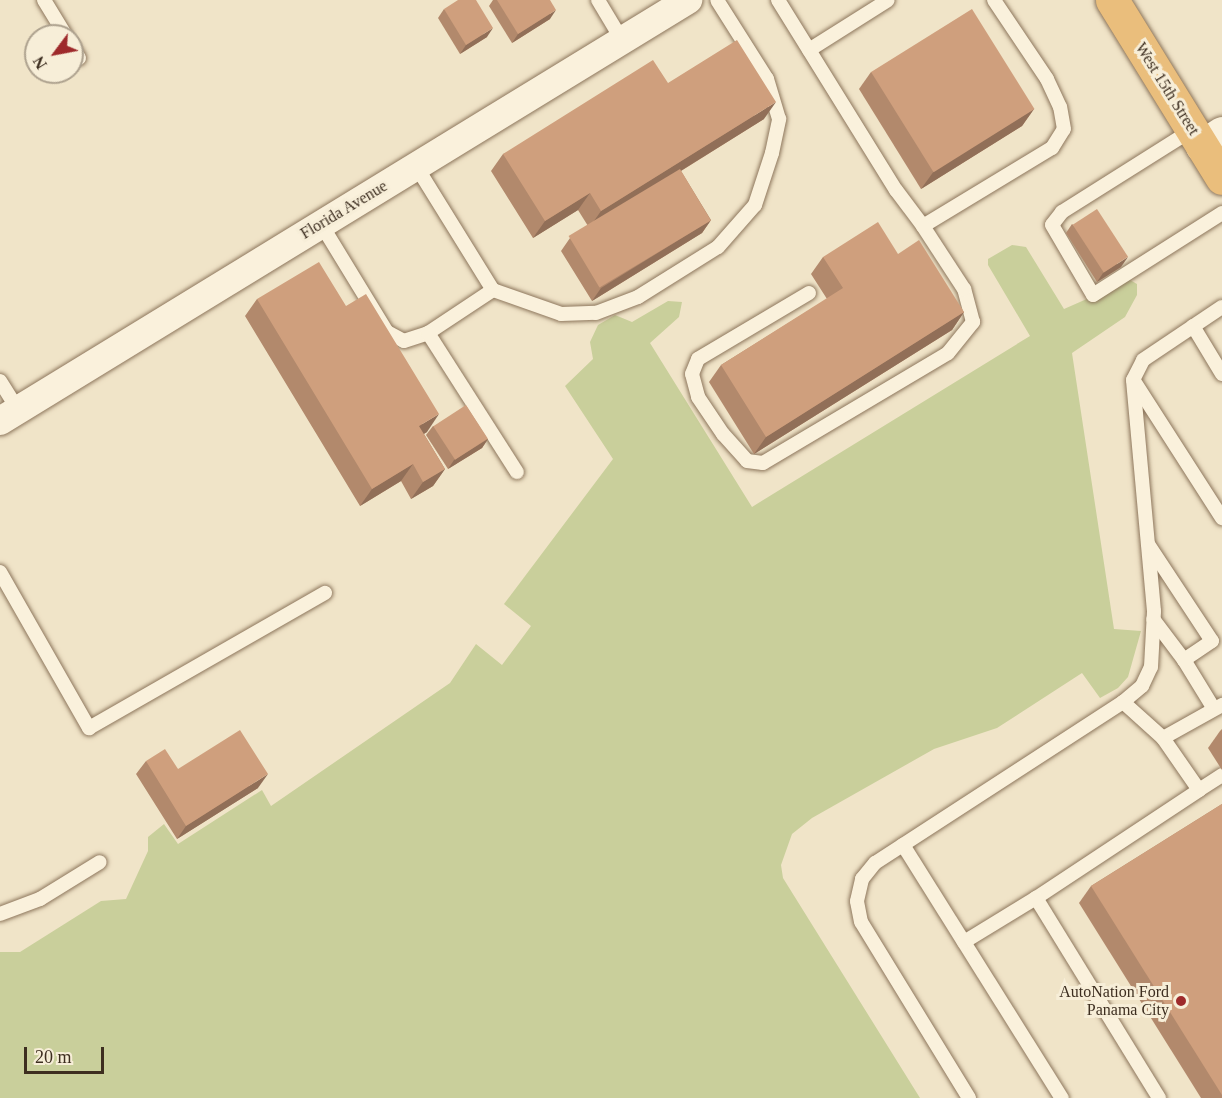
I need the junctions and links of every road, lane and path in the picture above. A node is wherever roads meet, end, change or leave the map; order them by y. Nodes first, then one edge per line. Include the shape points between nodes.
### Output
1 (44, 0) edge
2 (598, 0) edge
3 (688, 0) edge
4 (717, 0) edge
5 (778, 0) edge
6 (888, 0) edge
7 (994, 0) edge
8 (1112, 0) edge
9 (59, 24) edge
10 (622, 40) junction
11 (810, 50) junction
12 (1205, 136) edge
13 (416, 166) junction
14 (1222, 178) edge
15 (1222, 213) edge
16 (321, 224) junction
17 (923, 226) junction
18 (494, 290) junction
19 (809, 292) dead end
20 (1222, 307) edge
21 (1193, 327) junction
22 (428, 333) junction
23 (1222, 374) edge
24 (1132, 380) junction
25 (0, 381) edge
26 (9, 415) edge
27 (517, 472) dead end
28 (1222, 518) edge
29 (1146, 542) junction
30 (0, 572) edge
31 (325, 593) dead end
32 (1153, 619) junction
33 (1184, 660) junction
34 (1123, 702) junction
35 (1218, 707) edge
36 (1163, 738) junction
37 (1222, 775) edge
38 (1199, 789) junction
39 (903, 845) junction
40 (100, 862) dead end
41 (1036, 898) junction
42 (0, 914) edge
43 (964, 942) junction
44 (969, 1098) edge
45 (1062, 1098) edge
46 (1159, 1098) edge

1 - 9 lane
2 - 10 lane
3 - 10 street, Florida Avenue
4 - 18 lane via 767,79 779,119 756,205 718,247 638,297 596,313 561,314
5 - 11 lane
6 - 11 lane
7 - 17 lane via 1047,80 1060,107 1064,129 1052,148
8 - 12 highway, West 15th Street
10 - 13 street, Florida Avenue
11 - 17 lane via 896,190
12 - 14 highway, West 15th Street
12 - 15 lane via 1062,212 1052,225 1093,295
13 - 16 street, Florida Avenue
13 - 18 lane
16 - 22 lane via 387,332 404,341
16 - 26 street, Florida Avenue
17 - 19 lane via 964,289 973,322 948,352 762,462 747,461 698,397 692,374 698,359
18 - 22 lane
20 - 21 lane
21 - 23 lane
21 - 24 lane via 1143,360
22 - 27 lane
24 - 28 lane
24 - 29 lane
25 - 26 lane
29 - 32 lane
29 - 33 lane via 1212,641
30 - 31 lane via 89,728
32 - 33 lane
32 - 34 lane via 1151,667 1142,686
33 - 35 lane
34 - 36 lane
34 - 39 lane
35 - 36 lane
36 - 38 lane
37 - 38 lane
38 - 41 lane
39 - 43 lane
39 - 44 lane via 875,863 862,879 857,900 861,922
40 - 42 lane via 40,899
41 - 43 lane
41 - 46 lane
43 - 45 lane

